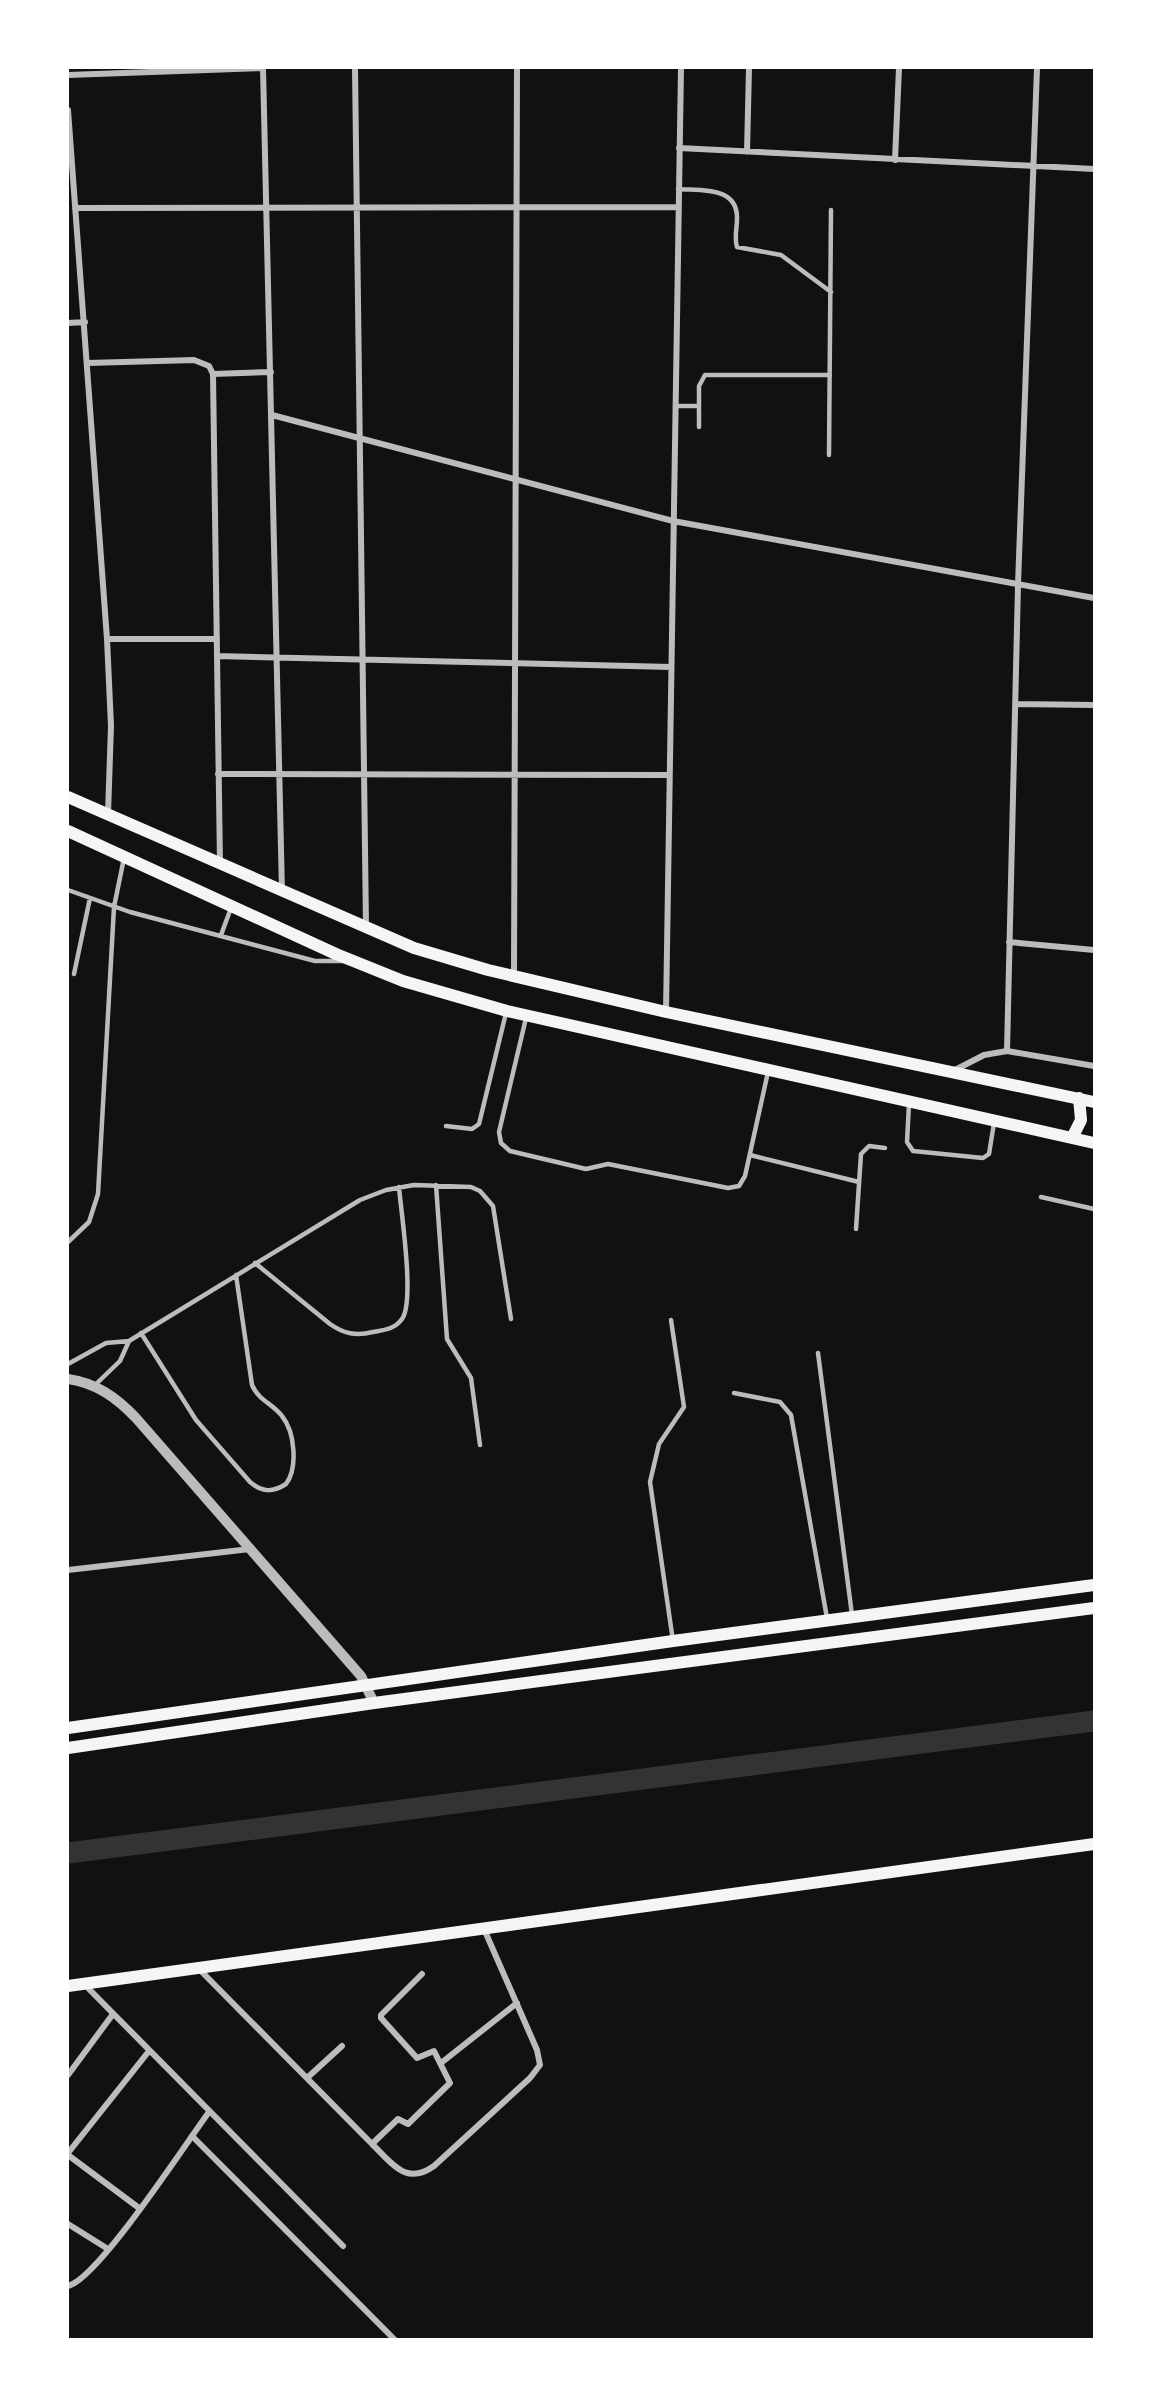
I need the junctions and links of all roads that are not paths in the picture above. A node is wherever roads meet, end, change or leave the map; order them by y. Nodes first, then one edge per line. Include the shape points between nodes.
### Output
1 (263, 68) edge
2 (355, 68) edge
3 (517, 68) edge
4 (681, 68) edge
5 (749, 68) edge
6 (899, 68) edge
7 (1037, 68) edge
8 (153, 70) edge
9 (68, 75) edge
10 (68, 110) edge
11 (679, 148) junction
12 (747, 152) junction
13 (895, 160) junction
14 (1033, 167) junction
15 (1095, 169) edge
16 (678, 189) junction
17 (267, 207) junction
18 (357, 207) junction
19 (517, 207) junction
20 (678, 207) junction
21 (75, 208) junction
22 (831, 210) dead end
23 (831, 292) junction
24 (85, 322) junction
25 (68, 323) edge
26 (88, 363) junction
27 (271, 372) junction
28 (213, 374) junction
29 (830, 375) junction
30 (675, 406) junction
31 (699, 406) junction
32 (272, 415) junction
33 (699, 427) dead end
34 (361, 439) junction
35 (829, 455) dead end
36 (516, 479) junction
37 (673, 521) junction
38 (1018, 585) junction
39 (1095, 598) edge
40 (107, 639) junction
41 (216, 639) junction
42 (217, 656) junction
43 (277, 657) junction
44 (364, 659) junction
45 (515, 663) junction
46 (671, 667) junction
47 (1016, 704) junction
48 (1095, 705) edge
49 (218, 774) junction
50 (279, 774) junction
51 (364, 774) junction
52 (515, 774) junction
53 (669, 775) junction
54 (68, 797) edge
55 (108, 814) junction
56 (68, 831) edge
57 (124, 856) junction
58 (220, 865) junction
59 (68, 890) edge
60 (282, 892) junction
61 (90, 898) junction
62 (232, 906) junction
63 (114, 907) junction
64 (366, 927) junction
65 (221, 935) junction
66 (1010, 942) junction
67 (1095, 950) edge
68 (352, 960) junction
69 (74, 974) dead end
70 (514, 977) junction
71 (507, 1011) junction
72 (666, 1012) junction
73 (527, 1015) junction
74 (1007, 1051) junction
75 (1095, 1066) edge
76 (768, 1072) junction
77 (951, 1072) junction
78 (1079, 1098) junction
79 (909, 1101) junction
80 (1095, 1102) edge
81 (994, 1120) junction
82 (446, 1126) dead end
83 (1072, 1138) junction
84 (1095, 1143) edge
85 (885, 1148) dead end
86 (750, 1155) junction
87 (859, 1182) junction
88 (436, 1185) junction
89 (399, 1186) junction
90 (1041, 1197) dead end
91 (1095, 1209) edge
92 (856, 1229) dead end
93 (68, 1242) edge
94 (255, 1263) junction
95 (236, 1275) junction
96 (510, 1319) dead end
97 (671, 1320) dead end
98 (141, 1333) junction
99 (129, 1341) junction
100 (818, 1353) dead end
101 (68, 1364) edge
102 (68, 1379) edge
103 (94, 1385) junction
104 (734, 1393) dead end
105 (480, 1445) dead end
106 (250, 1549) junction
107 (68, 1570) edge
108 (1095, 1585) edge
109 (1095, 1608) edge
110 (852, 1618) junction
111 (828, 1621) junction
112 (673, 1641) junction
113 (368, 1686) junction
114 (374, 1703) junction
115 (68, 1728) edge
116 (68, 1748) edge
117 (1095, 1844) edge
118 (484, 1929) junction
119 (198, 1969) junction
120 (422, 1974) dead end
121 (84, 1984) junction
122 (68, 1986) edge
123 (517, 2002) junction
124 (113, 2014) junction
125 (342, 2046) dead end
126 (149, 2051) junction
127 (441, 2063) junction
128 (68, 2075) edge
129 (307, 2078) junction
130 (209, 2112) junction
131 (192, 2136) junction
132 (372, 2144) junction
133 (68, 2154) edge
134 (139, 2208) junction
135 (68, 2224) edge
136 (343, 2246) dead end
137 (108, 2249) junction
138 (68, 2286) edge
139 (395, 2340) edge

1 - 8 street
1 - 17 street
2 - 18 street
3 - 19 street
4 - 11 street
5 - 12 street
6 - 13 street
7 - 14 street
8 - 9 street
10 - 21 street
11 - 12 street
11 - 16 street
12 - 13 street
13 - 14 street
14 - 15 street
14 - 38 street
16 - 20 street
16 - 23 lane via 728,196 736,211 737,247 781,255
17 - 18 street
17 - 21 street
17 - 27 street
18 - 19 street
18 - 34 street
19 - 20 street
19 - 36 street
20 - 30 street
21 - 24 street
22 - 23 lane
23 - 29 lane
24 - 25 street
24 - 26 street
26 - 28 street via 194,360 209,366
26 - 40 street
27 - 28 street
27 - 32 street
28 - 41 street
29 - 31 lane via 708,374 699,382
29 - 35 lane
30 - 31 lane
30 - 37 street
31 - 33 lane
32 - 34 street
32 - 43 street
34 - 36 street
34 - 44 street
36 - 37 street
36 - 45 street
37 - 38 street
37 - 46 street
38 - 39 street
38 - 47 street
40 - 41 street
40 - 55 street via 111,726
41 - 42 street
42 - 43 street
42 - 49 street
43 - 44 street
43 - 50 street
44 - 45 street
44 - 51 street
45 - 46 street
45 - 52 street
46 - 53 street
47 - 48 street
47 - 66 street
49 - 50 street
49 - 58 street
50 - 51 street
50 - 60 street
51 - 52 street
51 - 64 street
52 - 53 street
52 - 70 street
53 - 72 street
54 - 55 main road
55 - 58 main road
56 - 57 main road
57 - 62 main road
57 - 63 lane
58 - 60 main road
59 - 61 lane
60 - 64 main road
61 - 63 lane
61 - 69 lane
62 - 65 lane
62 - 68 main road
63 - 65 lane
63 - 93 lane via 98,1194 89,1221
64 - 70 main road via 414,948
65 - 68 lane via 315,961
66 - 67 street
66 - 74 street
68 - 71 main road via 403,981
70 - 72 main road
71 - 73 main road
71 - 82 lane via 479,1124 472,1129
72 - 77 main road
73 - 76 main road
73 - 86 lane via 499,1132 505,1148 586,1169 608,1164 728,1188 743,1181
74 - 75 street
74 - 77 street via 984,1055
76 - 79 main road
76 - 86 lane
77 - 78 main road
78 - 80 main road
78 - 83 main road via 1081,1120
79 - 81 main road
79 - 81 lane via 907,1142 913,1151 983,1158 989,1154
81 - 83 main road
83 - 84 main road
85 - 87 lane via 869,1146 863,1151
86 - 87 lane
87 - 92 lane
88 - 89 lane
88 - 96 lane via 471,1187 488,1197 493,1206
88 - 105 lane via 447,1339 471,1378
89 - 94 lane via 346,1207
89 - 94 lane via 408,1300 402,1319 395,1326 359,1336 344,1332
90 - 91 lane
94 - 95 lane
95 - 98 lane
95 - 98 lane via 252,1385 261,1401 282,1416 288,1429 294,1466 286,1485 267,1491 250,1482 196,1420
97 - 112 lane via 684,1407 659,1444 650,1482
98 - 99 lane
99 - 101 lane via 101,1345
99 - 103 lane via 120,1361
100 - 110 lane
102 - 103 street
103 - 106 street via 129,1411
104 - 111 lane via 780,1402 791,1414
106 - 107 street
106 - 113 street
108 - 110 main road
109 - 114 main road
110 - 111 main road
111 - 112 main road
112 - 113 main road
113 - 114 street
113 - 115 main road
114 - 116 main road
117 - 118 main road
118 - 119 main road
118 - 123 street
119 - 121 main road
119 - 129 street
120 - 127 street via 381,2018 417,2058 433,2051
121 - 122 main road
121 - 124 street
123 - 127 street
123 - 132 street via 540,2058 536,2071 424,2173 412,2176 399,2169
124 - 126 street
124 - 128 street
125 - 129 street
126 - 130 street
126 - 133 street
127 - 132 street via 449,2084 408,2124 398,2119
129 - 132 street
130 - 131 street
130 - 136 street
131 - 134 street
131 - 139 street
133 - 134 street
134 - 137 street
135 - 137 street
137 - 138 street via 86,2276

